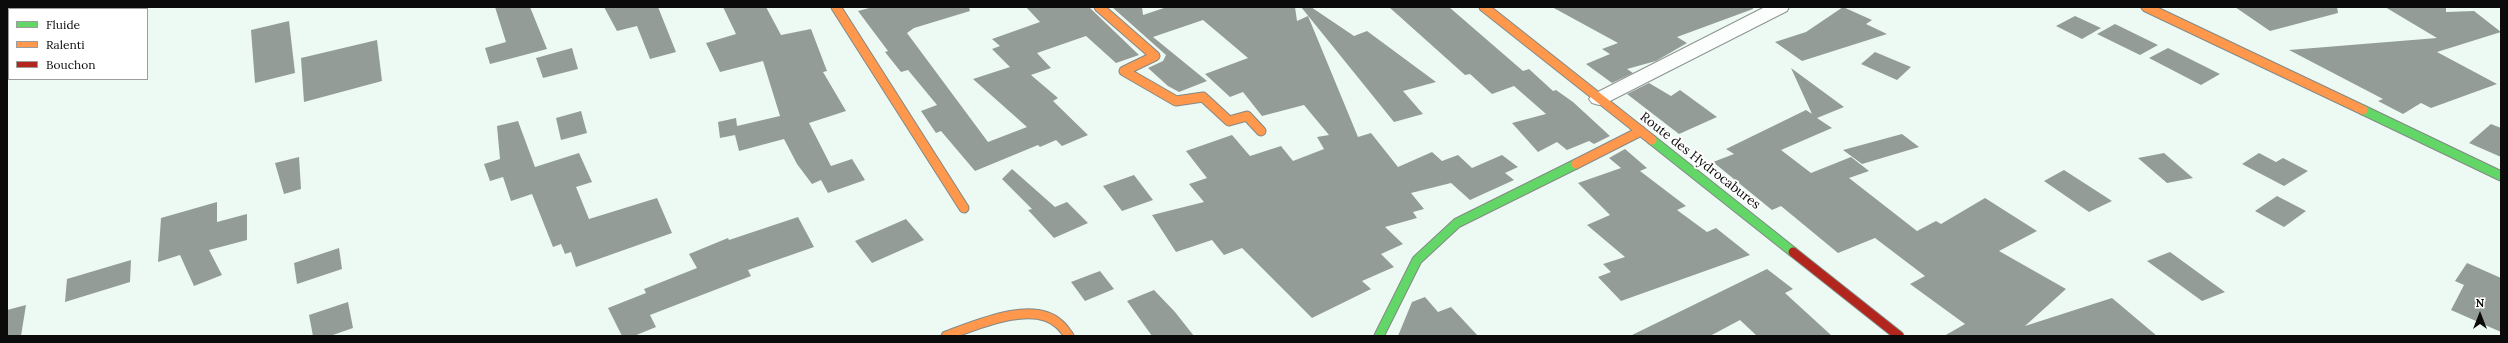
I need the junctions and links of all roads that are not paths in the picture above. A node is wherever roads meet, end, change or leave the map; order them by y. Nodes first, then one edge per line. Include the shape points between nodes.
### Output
1 (836, 7) edge
2 (1098, 7) edge
3 (1484, 7) edge
4 (1780, 7) edge
5 (2146, 7) edge
6 (1599, 99) junction
7 (1261, 131) dead end
8 (1641, 131) junction
9 (2501, 176) edge
10 (964, 208) dead end
11 (946, 336) edge
12 (1069, 336) edge
13 (1379, 336) edge
14 (1899, 336) edge

1 - 10 street
2 - 7 street via 1155,56 1124,71 1176,101 1203,97 1228,121 1247,116
3 - 6 street, Route des Hydrocabures
4 - 6 street
5 - 9 street
6 - 8 street, Route des Hydrocabures
8 - 13 street via 1458,223 1417,260
8 - 14 street, Route des Hydrocabures
11 - 12 street via 1017,314 1033,313 1061,323

